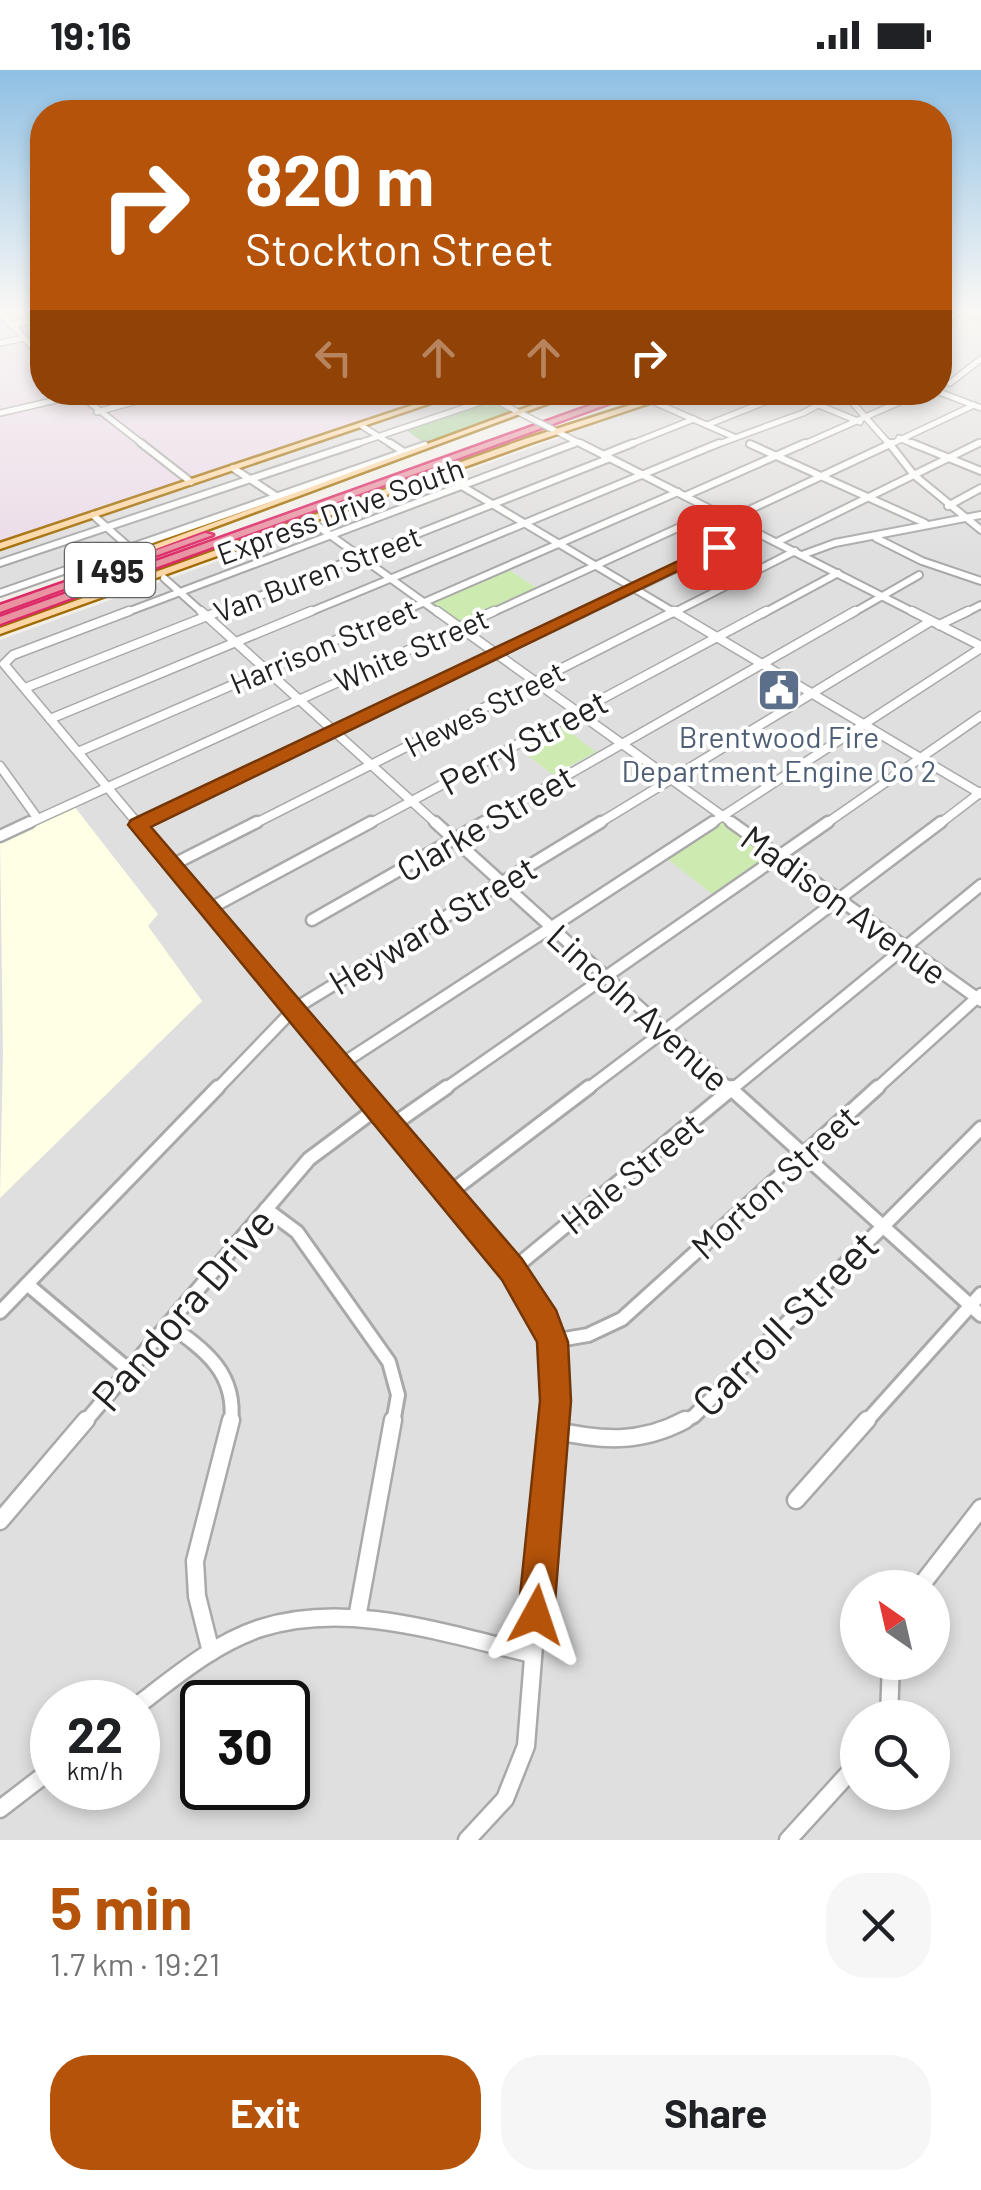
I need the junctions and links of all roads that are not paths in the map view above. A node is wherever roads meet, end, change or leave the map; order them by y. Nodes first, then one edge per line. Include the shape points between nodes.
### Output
1 (952, 397) edge
2 (32, 405) edge
3 (89, 405) edge
4 (123, 405) edge
5 (423, 405) edge
6 (472, 405) edge
7 (504, 405) edge
8 (544, 405) edge
9 (573, 405) edge
10 (600, 405) edge
11 (643, 405) edge
12 (661, 405) edge
13 (757, 405) edge
14 (814, 405) edge
15 (818, 405) edge
16 (857, 405) edge
17 (893, 405) edge
18 (978, 407) edge
19 (97, 412) junction
20 (0, 413) edge
21 (521, 414) junction
22 (868, 416) junction
23 (694, 419) junction
24 (858, 421) junction
25 (706, 425) junction
26 (362, 426) junction
27 (878, 429) junction
28 (554, 430) junction
29 (378, 436) junction
30 (734, 437) junction
31 (902, 439) junction
32 (578, 442) junction
33 (981, 442) edge
34 (750, 444) dead end
35 (426, 445) dead end
36 (890, 445) junction
37 (404, 452) junction
38 (607, 456) junction
39 (776, 456) junction
40 (949, 458) junction
41 (234, 468) junction
42 (981, 471) edge
43 (643, 474) junction
44 (822, 476) junction
45 (914, 476) junction
46 (250, 479) junction
47 (450, 479) dead end
48 (191, 482) junction
49 (462, 486) junction
50 (981, 488) edge
51 (682, 494) junction
52 (276, 496) junction
53 (869, 498) junction
54 (493, 504) junction
55 (948, 506) junction
56 (715, 511) junction
57 (93, 515) junction
58 (981, 515) edge
59 (962, 517) junction
60 (730, 519) junction
61 (32, 521) dead end
62 (525, 523) junction
63 (925, 523) junction
64 (319, 527) dead end
65 (107, 528) junction
66 (220, 530) junction
67 (754, 530) junction
68 (981, 530) edge
69 (331, 535) junction
70 (876, 538) junction
71 (17, 540) junction
72 (777, 542) junction
73 (560, 544) junction
74 (0, 546) edge
75 (130, 548) junction
76 (798, 553) junction
77 (361, 556) junction
78 (0, 563) edge
79 (596, 565) junction
80 (838, 574) junction
81 (920, 576) dead end
82 (72, 577) junction
83 (164, 578) dead end
84 (392, 578) junction
85 (981, 582) edge
86 (634, 588) junction
87 (180, 592) junction
88 (0, 594) edge
89 (884, 596) junction
90 (425, 601) junction
91 (0, 602) edge
92 (981, 604) edge
93 (0, 609) edge
94 (675, 612) junction
95 (206, 617) junction
96 (936, 623) junction
97 (0, 626) edge
98 (460, 627) junction
99 (718, 638) junction
100 (236, 642) junction
101 (981, 647) edge
102 (497, 654) junction
103 (764, 664) junction
104 (266, 670) junction
105 (6, 678) edge
106 (536, 681) junction
107 (24, 688) junction
108 (812, 694) junction
109 (298, 700) junction
110 (578, 712) junction
111 (981, 716) edge
112 (50, 718) junction
113 (864, 724) junction
114 (333, 731) junction
115 (623, 744) junction
116 (78, 752) junction
117 (921, 758) junction
118 (370, 764) junction
119 (0, 766) edge
120 (671, 779) junction
121 (5, 784) edge
122 (108, 788) junction
123 (980, 793) edge
124 (410, 800) junction
125 (723, 816) junction
126 (38, 819) junction
127 (138, 825) junction
128 (0, 836) edge
129 (453, 840) junction
130 (779, 856) junction
131 (172, 865) junction
132 (500, 882) junction
133 (981, 885) edge
134 (840, 900) junction
135 (209, 909) junction
136 (312, 920) dead end
137 (550, 927) junction
138 (906, 947) junction
139 (604, 977) junction
140 (980, 998) edge
141 (294, 1009) junction
142 (665, 1031) junction
143 (340, 1065) junction
144 (730, 1090) junction
145 (376, 1108) junction
146 (391, 1126) junction
147 (981, 1128) edge
148 (802, 1155) junction
149 (448, 1194) junction
150 (266, 1209) junction
151 (882, 1226) junction
152 (512, 1270) junction
153 (27, 1284) junction
154 (978, 1305) edge
155 (0, 1312) edge
156 (168, 1324) junction
157 (552, 1342) junction
158 (129, 1370) junction
159 (553, 1430) junction
160 (796, 1500) dead end
161 (981, 1508) edge
162 (0, 1521) edge
163 (934, 1570) edge
164 (357, 1618) junction
165 (211, 1652) junction
166 (532, 1654) junction
167 (160, 1689) edge
168 (840, 1783) edge
169 (30, 1786) edge
170 (0, 1808) edge
171 (468, 1840) edge
172 (788, 1840) edge

1 - 18 street
2 - 20 street
3 - 19 street
4 - 19 street
5 - 26 main road
6 - 29 street
7 - 21 street
8 - 21 main road
9 - 66 highway, I 495
10 - 97 highway
11 - 28 main road, Express Drive South
12 - 23 street
13 - 25 street
14 - 30 street
15 - 24 street
16 - 22 street
17 - 22 street, Harrison Street
18 - 31 street
19 - 48 street
21 - 28 street, bridge
21 - 82 main road
22 - 24 street, Harrison Street
22 - 27 street
23 - 25 street
23 - 38 street, Van Buren Street
24 - 27 street
24 - 39 street, Harrison Street
25 - 30 street
26 - 29 street
26 - 41 main road
27 - 31 street
27 - 36 street
28 - 32 street
28 - 97 main road, Express Drive South
29 - 37 street
29 - 46 street
30 - 43 street
31 - 36 street
31 - 40 street
32 - 38 street
32 - 49 street
33 - 40 street
34 - 39 street
35 - 37 street
36 - 44 street
36 - 45 street
37 - 52 street
38 - 43 street
38 - 54 street, Van Buren Street
39 - 44 street
39 - 51 street, Harrison Street
40 - 42 street
40 - 45 street
41 - 46 street
41 - 48 main road
43 - 51 street
43 - 62 street
44 - 53 street
44 - 60 street
45 - 53 street
45 - 55 street
46 - 52 street
46 - 65 street
47 - 49 street
48 - 57 main road
49 - 54 street
49 - 69 street
50 - 55 street
51 - 56 street
51 - 73 street, Harrison Street
52 - 75 street
53 - 63 street
53 - 72 street
54 - 62 street
54 - 77 street, Van Buren Street
55 - 59 street
56 - 60 street
56 - 79 street, White Street
57 - 65 street
57 - 71 main road
58 - 59 street, Hewes Street
59 - 63 street, Hewes Street
59 - 68 street
60 - 67 street
61 - 71 main road
62 - 73 street
62 - 84 street
63 - 70 street, Hewes Street
64 - 69 street, Madison Avenue
65 - 75 street
65 - 78 street
66 - 82 highway
66 - 93 highway, I 495
67 - 72 street
67 - 86 street
69 - 77 street, Madison Avenue
69 - 87 street
70 - 76 street, Hewes Street
70 - 85 street
71 - 74 main road
72 - 76 street
73 - 79 street
73 - 90 street, Harrison Street
75 - 88 street
76 - 80 street
76 - 94 street, Hewes Street
77 - 84 street, Madison Avenue
77 - 95 street, Van Buren Street
79 - 86 street
79 - 98 street, White Street
80 - 89 street
80 - 99 street, Perry Street
81 - 89 street, Clarke Street
82 - 91 highway
83 - 87 street, Lincoln Avenue
84 - 90 street, Madison Avenue
84 - 100 street
86 - 94 street
86 - 102 street
87 - 95 street, Lincoln Avenue
87 - 105 street via 7,658
89 - 96 street
89 - 103 street, Clarke Street
90 - 98 street, Madison Avenue
90 - 104 street, Harrison Street
92 - 96 street, Heyward Street
94 - 99 street
94 - 106 street, Hewes Street
95 - 100 street, Lincoln Avenue
95 - 107 street, Van Buren Street
96 - 101 street
96 - 108 street, Heyward Street
98 - 102 street, Madison Avenue
98 - 109 street, White Street
99 - 103 street
99 - 110 street, Perry Street
100 - 104 street, Lincoln Avenue
100 - 112 street
101 - 113 street
102 - 106 street, Madison Avenue
102 - 114 street
103 - 108 street
103 - 115 street, Clarke Street
104 - 109 street, Lincoln Avenue
104 - 116 street, Harrison Street
105 - 107 street
106 - 110 street, Madison Avenue
106 - 118 street, Hewes Street
107 - 112 street
108 - 113 street
108 - 120 street, Heyward Street
109 - 114 street, Lincoln Avenue
109 - 122 street, White Street
110 - 115 street, Madison Avenue
110 - 124 street, Perry Street
111 - 117 street
112 - 116 street
113 - 117 street
113 - 125 street
114 - 118 street, Lincoln Avenue
114 - 127 street
115 - 120 street, Madison Avenue
115 - 129 street, Clarke Street
116 - 122 street
117 - 123 street
117 - 130 street
118 - 124 street, Lincoln Avenue
118 - 131 street, Hewes Street
119 - 121 street
120 - 125 street, Madison Avenue
120 - 132 street, Heyward Street
121 - 126 street
122 - 126 street, White Street
122 - 127 street
123 - 134 street
124 - 129 street, Lincoln Avenue
124 - 135 street, Perry Street
125 - 130 street, Madison Avenue
125 - 137 street
126 - 128 street, White Street
127 - 131 street
129 - 132 street, Lincoln Avenue
129 - 136 street, Clarke Street
130 - 134 street, Madison Avenue
130 - 139 street
131 - 135 street
132 - 137 street, Lincoln Avenue
132 - 141 street, Heyward Street
133 - 138 street, Hale Street
134 - 138 street, Madison Avenue
134 - 142 street
135 - 141 street
137 - 139 street, Lincoln Avenue
137 - 143 street
138 - 140 street, Madison Avenue
138 - 144 street, Hale Street
139 - 142 street, Lincoln Avenue
139 - 146 street
140 - 148 street, Morton Street
141 - 143 street
141 - 153 street, Heyward Street
142 - 144 street, Lincoln Avenue
142 - 149 street
143 - 145 street
144 - 148 street, Lincoln Avenue
144 - 152 street, Hale Street
145 - 146 street
145 - 150 street, Pandora Drive via 322,1147
146 - 149 street
147 - 151 street, Carroll Street
148 - 151 street, Lincoln Avenue
148 - 157 street, Morton Street via 622,1319
149 - 152 street
150 - 156 street, Pandora Drive
150 - 164 street via 298,1232 396,1378
151 - 154 street, Lincoln Avenue
151 - 159 street, Carroll Street via 694,1416 641,1440
152 - 157 street via 533,1297
153 - 155 street, Heyward Street
153 - 158 street
154 - 160 street
156 - 158 street, Pandora Drive
156 - 165 street via 211,1357 231,1392 228,1443 195,1558
157 - 159 street
158 - 162 street, Pandora Drive
159 - 166 street
161 - 163 street
164 - 165 street via 288,1620
164 - 166 street
165 - 167 street
166 - 171 street via 518,1782
168 - 172 street
169 - 170 street

